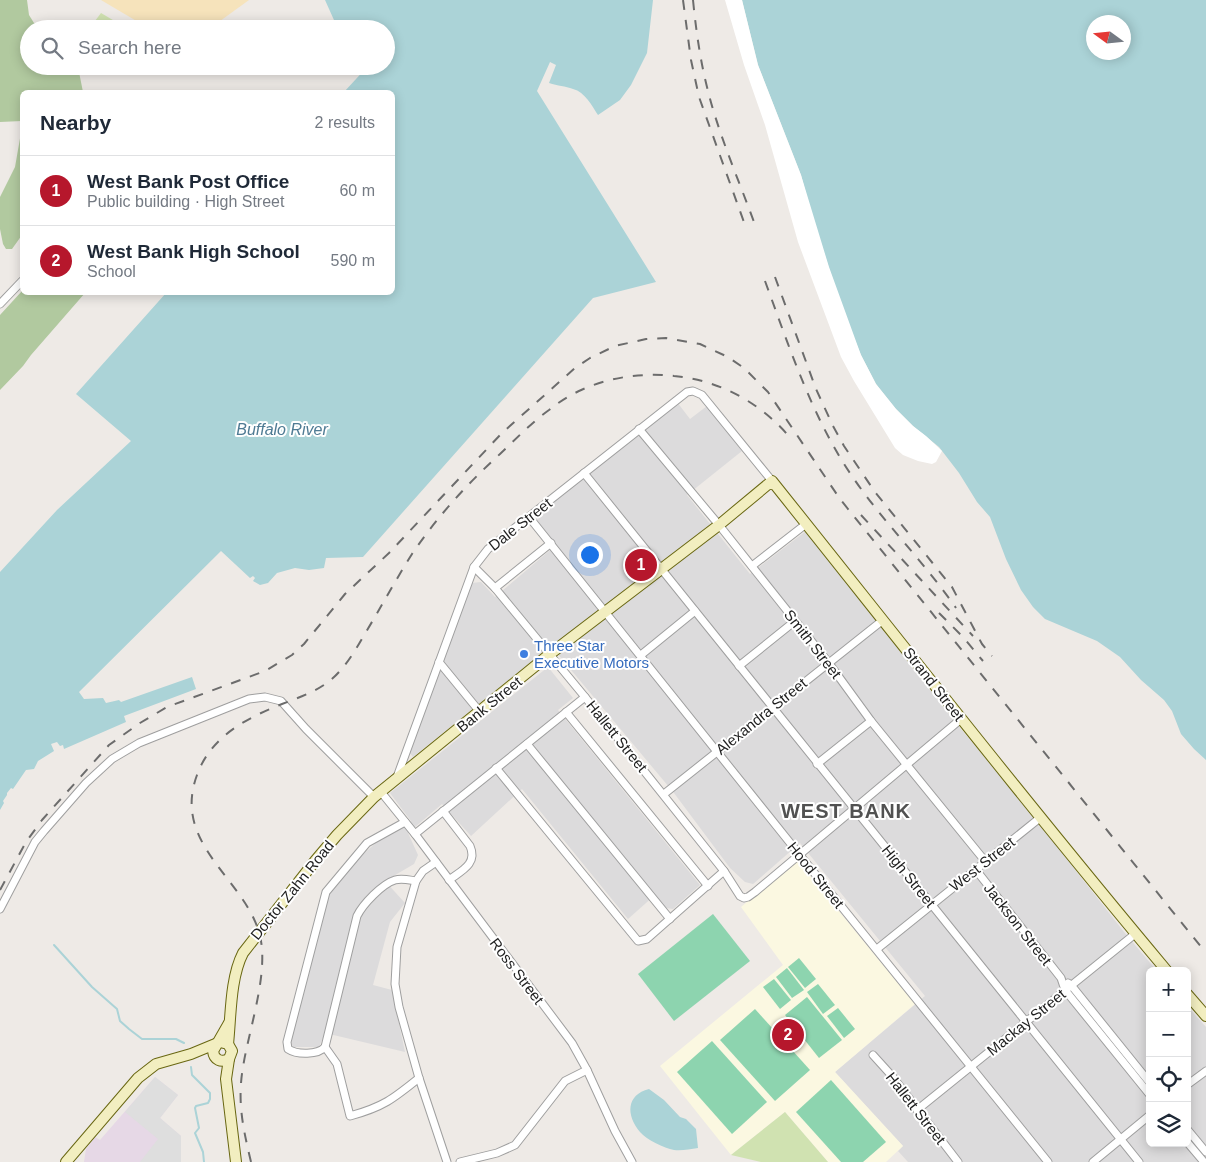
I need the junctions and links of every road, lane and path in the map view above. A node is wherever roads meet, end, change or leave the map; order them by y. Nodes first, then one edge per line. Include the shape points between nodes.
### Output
1 (20, 283) edge
2 (0, 304) edge
3 (702, 395) joint
4 (639, 429) junction
5 (584, 474) junction
6 (772, 481) junction
7 (529, 517) junction
8 (806, 524) junction
9 (719, 525) junction
10 (551, 543) junction
11 (752, 566) junction
12 (474, 567) junction
13 (661, 569) junction
14 (495, 588) junction
15 (695, 611) junction
16 (604, 612) junction
17 (795, 620) junction
18 (883, 620) junction
19 (550, 654) junction
20 (641, 655) junction
21 (439, 662) junction
22 (828, 662) junction
23 (739, 666) junction
24 (586, 697) junction
25 (772, 708) junction
26 (480, 712) junction
27 (566, 712) junction
28 (961, 719) junction
29 (871, 721) junction
30 (527, 744) junction
31 (718, 751) junction
32 (817, 764) junction
33 (907, 764) junction
34 (496, 768) junction
35 (396, 780) junction
36 (378, 794) junction
37 (664, 794) junction
38 (854, 808) junction
39 (443, 811) junction
40 (1041, 817) junction
41 (405, 822) junction
42 (415, 834) junction
43 (798, 854) junction
44 (985, 861) junction
45 (436, 862) junction
46 (976, 870) junction
47 (724, 871) junction
48 (449, 880) junction
49 (416, 881) junction
50 (708, 886) junction
51 (931, 904) junction
52 (0, 909) edge
53 (670, 919) junction
54 (1135, 934) junction
55 (877, 949) junction
56 (1164, 967) edge
57 (1068, 987) junction
58 (1191, 999) edge
59 (1206, 1016) edge
60 (1026, 1022) junction
61 (229, 1023) junction
62 (216, 1044) junction
63 (228, 1044) junction
64 (325, 1047) junction
65 (192, 1054) junction
66 (873, 1055) dead end
67 (229, 1059) junction
68 (217, 1060) junction
69 (970, 1068) junction
70 (587, 1070) junction
71 (1206, 1071) edge
72 (419, 1078) junction
73 (1146, 1078) edge
74 (226, 1079) junction
75 (1191, 1082) edge
76 (1146, 1090) edge
77 (917, 1110) junction
78 (1146, 1118) edge
79 (1191, 1134) edge
80 (1121, 1140) junction
81 (1191, 1147) edge
82 (1206, 1152) edge
83 (66, 1162) edge
84 (236, 1162) edge
85 (447, 1162) edge
86 (460, 1162) edge
87 (632, 1162) edge
88 (958, 1162) edge
89 (1048, 1162) edge
90 (1093, 1162) edge
91 (1139, 1162) edge
92 (1204, 1162) edge

1 - 2 street
3 - 4 street, Dale Street via 687,392
3 - 6 street, Strand Street
4 - 5 street, Dale Street
4 - 9 street, Smith Street
5 - 7 street, Dale Street
5 - 13 street, High Street
6 - 8 street, Strand Street
6 - 9 street, Bank Street
7 - 10 street, Hood Street
7 - 12 street, Dale Street via 488,549
8 - 11 street
8 - 18 street, Strand Street
9 - 11 street, Smith Street
9 - 13 street, Bank Street
10 - 14 street
10 - 16 street, Hood Street
11 - 17 street, Smith Street
12 - 14 street, Hallett Street
12 - 21 street, Dale Street
13 - 15 street, High Street
13 - 16 street, Bank Street
14 - 19 street, Hallett Street
15 - 20 street
15 - 23 street, High Street
16 - 19 street, Bank Street
16 - 20 street, Hood Street
17 - 22 street, Smith Street
17 - 23 street
18 - 22 street, Alexandra Street
18 - 28 street, Strand Street
19 - 24 street, Hallett Street
19 - 26 street, Bank Street
20 - 31 street, Hood Street
21 - 26 street
21 - 35 street, Dale Street
22 - 25 street, Alexandra Street
22 - 29 street, Smith Street
23 - 25 street, High Street
24 - 27 street
24 - 37 street, Hallett Street
25 - 31 street, Alexandra Street
25 - 32 street, High Street
26 - 35 street, Bank Street
27 - 30 street
27 - 50 street
28 - 33 street
28 - 40 street, Strand Street
29 - 32 street
29 - 33 street, Smith Street
30 - 34 street
30 - 53 street
31 - 37 street, Alexandra Street
31 - 43 street, Hood Street
32 - 38 street, High Street
33 - 38 street
33 - 44 street, Smith Street
34 - 39 street
34 - 53 street via 637,941 645,940
35 - 36 street, Doctor Zahn Road
36 - 41 street, Ross Street
36 - 52 street, Ross Street via 306,729 282,701 249,698 139,743 112,759 86,783 35,842
36 - 61 street, Doctor Zahn Road via 337,835 242,953 237,966
37 - 47 street, Hallett Street
38 - 43 street
38 - 51 street, High Street
39 - 42 street
39 - 48 street via 473,853 470,863
40 - 44 street, West Street
40 - 54 street, Strand Street
41 - 42 street, Ross Street
41 - 64 street via 367,843 324,896 287,1045 295,1052 319,1052
42 - 45 street, Ross Street
43 - 47 street, Hallett Street via 748,898 742,898
43 - 55 street, Hood Street
44 - 46 street, West Street
45 - 48 street, Ross Street
45 - 49 street
46 - 51 street, West Street
46 - 57 street, Jackson Street
47 - 50 street
48 - 70 street, Ross Street via 572,1043
49 - 64 street via 394,881 367,900 357,916
49 - 72 street via 397,948 395,984
50 - 53 street
51 - 55 street, West Street
51 - 60 street, High Street
54 - 56 street, Strand Street
54 - 57 street, Mackay Street
55 - 69 street, Hood Street
57 - 60 street, Mackay Street
57 - 73 street, Jackson Street
57 - 76 street, Jackson Street
58 - 59 street
60 - 69 street, Mackay Street
60 - 80 street, High Street
61 - 62 street, Doctor Zahn Road
61 - 63 street, Doctor Zahn Road
62 - 63 street
62 - 65 street
62 - 68 street via 213,1051
63 - 67 street, Doctor Zahn Road via 232,1051
64 - 72 street via 337,1064 350,1116 391,1100
65 - 68 street
65 - 83 street via 148,1069
66 - 77 street, Hallett Street
67 - 68 street
67 - 74 street, Doctor Zahn Road
68 - 74 street
69 - 77 street, Mackay Street
69 - 89 street, Hood Street
70 - 86 street via 565,1081 515,1145
70 - 87 street, Ross Street
71 - 75 street
72 - 85 street
74 - 84 street
77 - 88 street, Hallett Street
78 - 80 street
79 - 82 street
80 - 90 street
80 - 91 street, High Street
81 - 92 street

